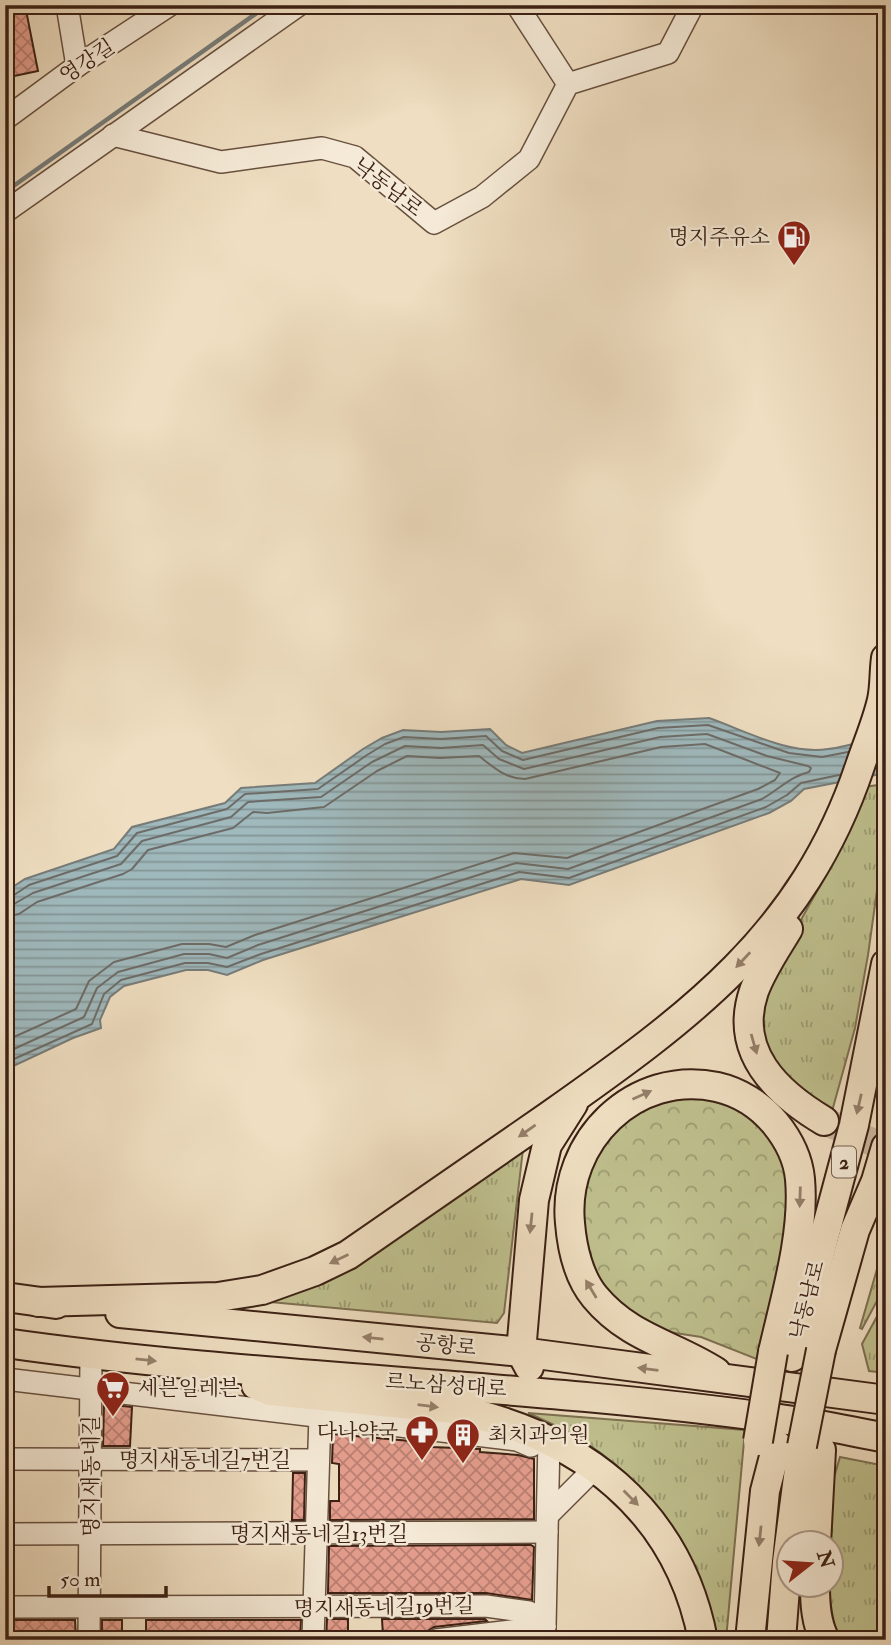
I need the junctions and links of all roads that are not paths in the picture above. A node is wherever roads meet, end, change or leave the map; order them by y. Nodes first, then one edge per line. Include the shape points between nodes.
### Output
1 (67, 5) edge
2 (170, 5) edge
3 (299, 5) edge
4 (517, 5) edge
5 (693, 5) edge
6 (78, 66) junction
7 (568, 85) junction
8 (5, 119) edge
9 (113, 135) junction
10 (5, 212) edge
11 (886, 658) edge
12 (814, 869) junction
13 (886, 964) edge
14 (580, 1093) junction
15 (824, 1121) tunnel mouth
16 (886, 1147) edge
17 (5, 1297) edge
18 (38, 1301) junction
19 (5, 1343) edge
20 (521, 1352) junction
21 (90, 1355) junction
22 (782, 1355) junction
23 (219, 1368) junction
24 (5, 1379) edge
25 (727, 1379) junction
26 (91, 1389) junction
27 (543, 1392) junction
28 (886, 1400) edge
29 (320, 1415) junction
30 (886, 1438) edge
31 (790, 1446) junction
32 (549, 1447) junction
33 (5, 1459) edge
34 (90, 1460) junction
35 (318, 1460) junction
36 (596, 1467) junction
37 (547, 1523) junction
38 (812, 1530) edge
39 (5, 1534) edge
40 (91, 1534) junction
41 (316, 1535) junction
42 (815, 1600) edge
43 (5, 1607) edge
44 (90, 1607) junction
45 (313, 1608) junction
46 (545, 1627) junction
47 (89, 1640) edge
48 (313, 1640) edge
49 (436, 1640) edge
50 (703, 1640) edge
51 (750, 1640) edge
52 (781, 1640) edge
53 (825, 1640) edge

1 - 6 street
2 - 6 street, 영강길
3 - 9 street
4 - 7 street
5 - 7 street via 668,53
6 - 8 street, 영강길
7 - 9 street, 낙동남로 via 529,159 482,197 434,223 355,157 322,148 221,162
9 - 10 street
11 - 12 main road via 882,701 848,802
12 -> 14 main road via 770,932 722,983
12 -> 15 main road via 803,904 754,991 748,1021 759,1062 775,1084 795,1104
13 -> 22 main road, 낙동남로 / 2 via 854,1125
14 -> 18 main road via 348,1255 316,1271 262,1290 218,1297
14 -> 20 main road via 547,1145 534,1200
16 - 31 main road, 낙동남로 / 2, bridge via 855,1230 829,1353
17 - 18 main road, 공항로
20 -> 18 main road, 공항로
19 - 21 main road, 르노삼성대로
25 -> 20 main road, 공항로
20 - 27 main road
21 -> 23 main road, 르노삼성대로
21 - 26 street, 명지새동네길
25 -> 22 main road via 615,1318 593,1295 571,1239 571,1185 584,1152 612,1114 651,1090 678,1084 728,1090 768,1115 793,1150 801,1199
22 - 31 main road, 낙동남로 / 2
23 - 27 main road, 르노삼성대로
23 -> 32 main road via 270,1391 485,1415
24 - 26 street
25 - 28 main road, 공항로
26 - 29 street
26 - 34 street, 명지새동네길
27 - 30 main road, 르노삼성대로 via 789,1420
29 - 32 street
29 - 35 street, 명지새동네길7번길
31 - 38 main road
31 -> 51 main road, 낙동남로 / 2 via 765,1491
31 - 52 main road, 낙동남로 / 2
32 - 36 main road
32 - 37 street
33 - 34 street, 명지새동네길7번길
34 - 35 street, 명지새동네길7번길
34 - 40 street, 명지새동네길
35 - 41 street
36 - 37 street
36 -> 50 main road via 648,1515 666,1542 682,1570
37 - 41 street, 명지새동네길13번길
37 - 46 street
39 - 40 street, 명지새동네길13번길
40 - 41 street, 명지새동네길13번길
40 - 44 street, 명지새동네길
41 - 45 street
42 - 53 main road
43 - 44 street, 명지새동네길19번길
44 - 45 street, 명지새동네길19번길
44 - 47 street, 명지새동네길
45 - 46 street, 명지새동네길19번길 via 486,1606 529,1612
45 - 48 street
46 - 49 street

